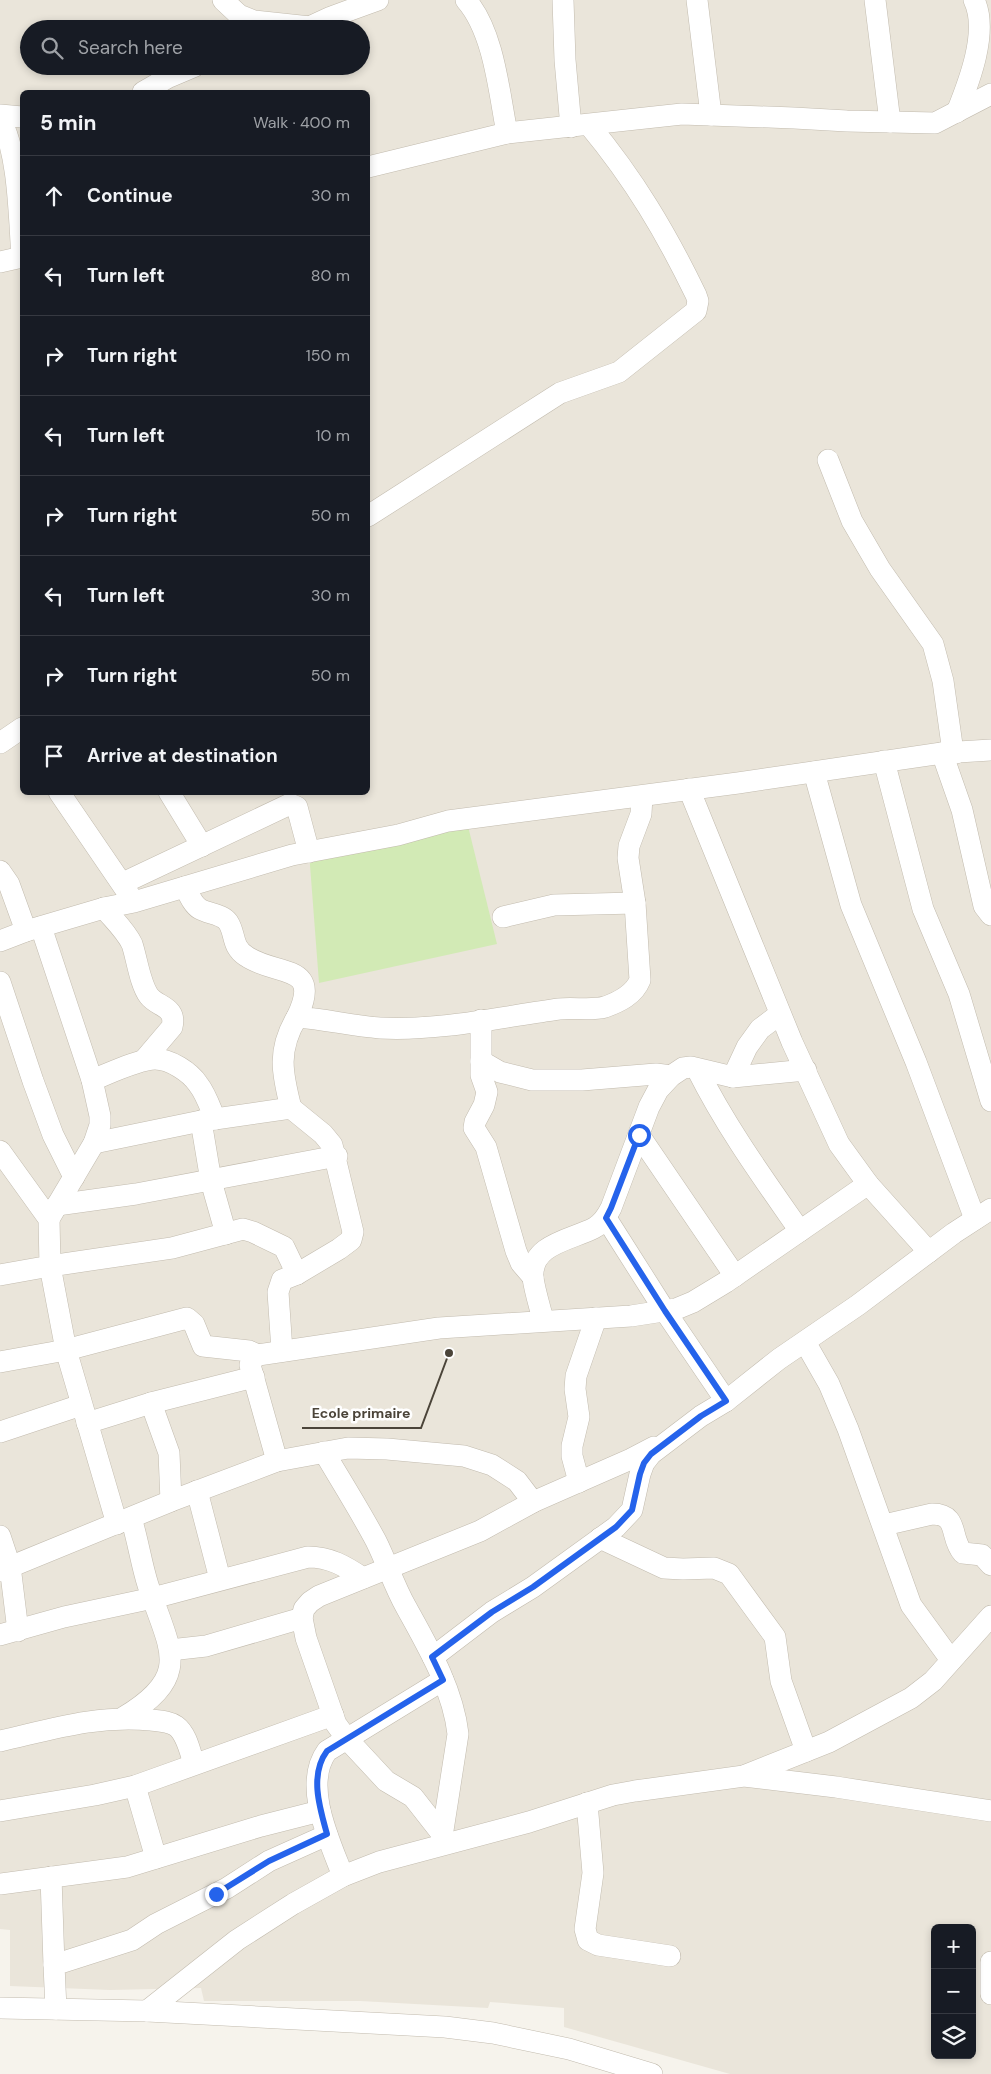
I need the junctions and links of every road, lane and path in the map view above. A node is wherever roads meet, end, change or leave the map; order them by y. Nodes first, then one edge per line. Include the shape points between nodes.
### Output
1 (223, 0) edge
2 (378, 0) edge
3 (466, 0) edge
4 (563, 0) edge
5 (697, 0) edge
6 (875, 0) edge
7 (974, 0) edge
8 (252, 20) edge
9 (324, 20) edge
10 (174, 75) edge
11 (146, 90) edge
12 (991, 94) edge
13 (957, 112) junction
14 (0, 115) edge
15 (711, 115) junction
16 (20, 117) edge
17 (0, 119) edge
18 (890, 122) junction
19 (580, 126) junction
20 (507, 133) junction
21 (370, 167) edge
22 (20, 232) edge
23 (20, 257) edge
24 (0, 262) edge
25 (828, 460) dead end
26 (370, 515) edge
27 (991, 750) edge
28 (949, 753) junction
29 (884, 761) junction
30 (814, 772) junction
31 (689, 789) junction
32 (61, 795) edge
33 (171, 795) edge
34 (642, 796) junction
35 (202, 846) junction
36 (309, 852) junction
37 (0, 870) edge
38 (123, 883) junction
39 (185, 887) junction
40 (134, 902) junction
41 (635, 903) junction
42 (104, 908) junction
43 (991, 916) edge
44 (503, 917) dead end
45 (34, 929) junction
46 (0, 941) edge
47 (0, 982) edge
48 (780, 1014) junction
49 (297, 1017) junction
50 (481, 1020) junction
51 (144, 1060) junction
52 (481, 1061) junction
53 (697, 1069) junction
54 (806, 1070) junction
55 (671, 1076) junction
56 (733, 1077) junction
57 (92, 1080) junction
58 (991, 1100) edge
59 (291, 1108) junction
60 (208, 1120) junction
61 (639, 1135) junction
62 (94, 1144) junction
63 (0, 1151) edge
64 (336, 1156) junction
65 (74, 1176) junction
66 (211, 1181) junction
67 (868, 1184) junction
68 (53, 1212) junction
69 (983, 1214) edge
70 (606, 1218) junction
71 (800, 1231) junction
72 (226, 1234) junction
73 (929, 1252) junction
74 (50, 1266) junction
75 (297, 1274) junction
76 (0, 1275) edge
77 (735, 1276) junction
78 (533, 1277) junction
79 (665, 1311) junction
80 (596, 1318) junction
81 (543, 1320) junction
82 (804, 1342) junction
83 (66, 1350) junction
84 (282, 1350) junction
85 (258, 1355) junction
86 (0, 1362) edge
87 (254, 1377) junction
88 (726, 1401) junction
89 (151, 1403) junction
90 (84, 1414) junction
91 (0, 1432) edge
92 (670, 1439) junction
93 (324, 1452) junction
94 (277, 1460) junction
95 (579, 1482) junction
96 (197, 1491) junction
97 (171, 1501) junction
98 (533, 1502) junction
99 (124, 1521) junction
100 (884, 1525) junction
101 (0, 1536) edge
102 (600, 1538) junction
103 (991, 1564) edge
104 (388, 1567) junction
105 (5, 1569) edge
106 (363, 1578) junction
107 (220, 1579) junction
108 (153, 1598) junction
109 (991, 1616) edge
110 (302, 1618) junction
111 (9, 1633) edge
112 (170, 1650) junction
113 (432, 1657) junction
114 (951, 1660) junction
115 (443, 1680) junction
116 (333, 1715) junction
117 (124, 1718) junction
118 (347, 1739) junction
119 (0, 1741) edge
120 (806, 1751) junction
121 (194, 1764) junction
122 (744, 1776) junction
123 (135, 1786) junction
124 (587, 1803) junction
125 (0, 1811) edge
126 (320, 1811) junction
127 (991, 1811) edge
128 (327, 1834) junction
129 (442, 1840) junction
130 (156, 1858) junction
131 (343, 1876) junction
132 (51, 1877) junction
133 (0, 1884) edge
134 (670, 1956) dead end
135 (991, 1962) edge
136 (54, 1965) junction
137 (991, 1994) edge
138 (0, 2008) edge
139 (56, 2009) junction
140 (147, 2011) junction
141 (652, 2074) edge

1 - 8 street via 239,15
2 - 9 street
3 - 20 street via 487,38
4 - 19 street via 565,60
5 - 15 street
6 - 18 street
7 - 13 street via 979,10 978,42 970,79
10 - 11 street
12 - 13 street
13 - 18 street via 935,123
14 - 16 street
15 - 18 street
15 - 19 street via 682,114
17 - 22 street via 10,146
19 - 20 street
19 - 26 street via 616,157 660,224 696,295 696,310 619,372 560,392
20 - 21 street
23 - 24 street
25 - 28 street via 852,521 880,570 933,644 943,681 952,745
27 - 28 street
28 - 29 street
28 - 43 street via 984,906
29 - 30 street
29 - 58 street via 922,909 959,994
30 - 31 street
30 - 69 street via 851,906
31 - 34 street
31 - 48 street
32 - 38 street
33 - 35 street
34 - 36 street via 448,821 398,835
34 - 41 street via 641,814 628,858
35 - 36 street via 292,804 296,807
35 - 38 street
36 - 39 street
37 - 45 street
38 - 40 street
39 - 40 street
39 - 49 street via 199,908 229,923 237,947 246,956 292,973 304,983 306,992
40 - 42 street
41 - 44 street via 554,904
41 - 50 street via 640,980 632,994 594,1009 565,1009
42 - 45 street
42 - 51 street via 128,936 149,996 165,1006 173,1021 172,1027
45 - 46 street
45 - 57 street
47 - 65 street via 53,1135
48 - 54 street
48 - 56 street via 760,1029 747,1047
49 - 50 street via 379,1028
49 - 59 street via 282,1050 283,1074
50 - 52 street
51 - 57 street
51 - 60 street via 156,1058 166,1061 190,1075 198,1084
52 - 55 street via 500,1072 551,1082 656,1074
52 - 78 street via 482,1080 487,1092 474,1128 486,1147 516,1251
53 - 55 street via 683,1068
53 - 56 street
53 - 71 street via 740,1146
54 - 56 street
54 - 67 street via 839,1144
55 - 61 street via 658,1090
57 - 62 street via 100,1116
59 - 60 street
59 - 64 street via 328,1139
60 - 62 street
60 - 66 street
61 - 70 street
61 - 77 street
62 - 65 street
63 - 68 street
64 - 66 street
64 - 75 street via 352,1222 351,1240
65 - 68 street
66 - 68 street
66 - 72 street
67 - 71 street
67 - 73 street
68 - 74 street
69 - 73 street
70 - 78 street via 595,1228 545,1250 536,1261
70 - 79 street
71 - 77 street
72 - 74 street via 172,1248
72 - 75 street via 248,1230 279,1244 284,1247
73 - 82 street
74 - 76 street
74 - 83 street
75 - 84 street via 282,1280 278,1292
77 - 79 street via 693,1302
78 - 81 street
79 - 80 street
79 - 88 street
80 - 81 street
80 - 95 street via 576,1376 579,1418 572,1456
81 - 84 street via 439,1328
82 - 88 street
82 - 100 street via 830,1384
83 - 85 street via 187,1318 194,1324 204,1346
83 - 86 street
83 - 90 street
84 - 85 street
85 - 87 street via 250,1365
87 - 89 street
87 - 94 street
88 - 92 street
89 - 90 street
89 - 97 street via 169,1454
90 - 91 street
90 - 99 street
92 - 95 street
92 - 102 street via 644,1463 632,1510
93 - 94 street
93 - 98 street via 368,1448 464,1456 492,1465 517,1481
93 - 104 street via 376,1540
94 - 96 street
95 - 98 street
96 - 97 street
96 - 107 street
97 - 99 street
98 - 104 street via 480,1531
99 - 105 street
99 - 108 street
100 - 103 street via 940,1514 950,1521 963,1554 982,1555
100 - 114 street via 911,1605
101 - 105 street
102 - 113 street
102 - 120 street via 664,1568 714,1568 730,1574 775,1637 781,1681
104 - 106 street
104 - 113 street
105 - 111 street
106 - 107 street via 332,1560 308,1557
106 - 110 street via 310,1602
107 - 108 street
108 - 111 street
108 - 112 street
109 - 114 street
110 - 112 street via 206,1646
110 - 116 street
112 - 117 street via 168,1675 158,1692
113 - 115 street
114 - 120 street via 933,1681 911,1698 830,1742
115 - 118 street
115 - 129 street via 457,1719 458,1734
116 - 118 street
116 - 121 street
117 - 119 street via 98,1719
117 - 121 street via 175,1725 182,1732
118 - 126 street via 327,1751 321,1761 317,1784
118 - 129 street via 386,1781 413,1797
120 - 122 street
121 - 123 street
122 - 124 street via 635,1791
122 - 127 street
123 - 125 street
123 - 130 street
124 - 129 street via 529,1822
124 - 134 street via 593,1873 585,1929 588,1940 598,1945
126 - 128 street
126 - 130 street
128 - 131 street
128 - 136 street via 269,1861 222,1891 156,1924 132,1940
129 - 131 street
130 - 132 street via 127,1867
131 - 140 street via 237,1940
132 - 133 street
132 - 136 street
135 - 137 street
136 - 139 street
138 - 139 street
139 - 140 street
140 - 141 street via 455,2028 569,2049

